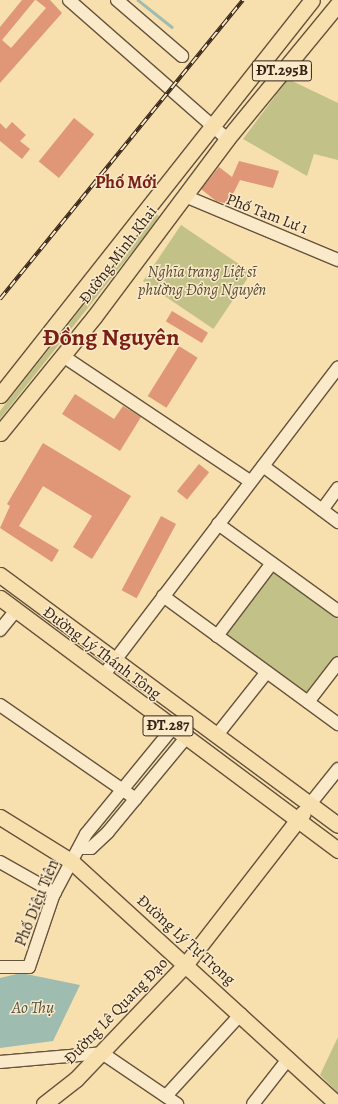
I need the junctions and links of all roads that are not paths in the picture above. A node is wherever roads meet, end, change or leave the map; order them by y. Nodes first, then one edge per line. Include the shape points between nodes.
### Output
1 (69, 0) edge
2 (117, 0) edge
3 (312, 0) edge
4 (338, 4) edge
5 (182, 56) dead end
6 (212, 126) junction
7 (227, 139) junction
8 (185, 196) junction
9 (338, 260) edge
10 (63, 356) junction
11 (338, 367) edge
12 (0, 395) edge
13 (0, 433) edge
14 (263, 466) junction
15 (250, 481) junction
16 (338, 488) edge
17 (322, 510) junction
18 (338, 522) edge
19 (218, 524) junction
20 (272, 563) junction
21 (0, 575) edge
22 (28, 596) junction
23 (163, 596) junction
24 (0, 598) edge
25 (16, 610) junction
26 (338, 611) edge
27 (0, 630) edge
28 (217, 636) junction
29 (115, 659) junction
30 (338, 663) edge
31 (267, 672) junction
32 (103, 676) junction
33 (308, 702) junction
34 (0, 705) edge
35 (338, 724) edge
36 (172, 729) junction
37 (216, 735) junction
38 (185, 738) junction
39 (338, 769) edge
40 (124, 790) junction
41 (136, 799) junction
42 (310, 804) junction
43 (0, 817) edge
44 (298, 820) junction
45 (338, 825) edge
46 (80, 848) junction
47 (338, 850) edge
48 (71, 861) junction
49 (0, 862) edge
50 (55, 893) junction
51 (185, 965) junction
52 (0, 967) edge
53 (240, 1014) junction
54 (102, 1053) junction
55 (289, 1058) junction
56 (0, 1062) edge
57 (166, 1096) junction
58 (44, 1104) edge
59 (176, 1104) edge
60 (254, 1104) edge
61 (337, 1104) edge

1 - 6 street
2 - 5 street
3 - 6 main road, Đường Minh Khai / ĐT.295B
4 - 7 main road, Đường Minh Khai / ĐT.295B
6 - 7 street
6 - 12 main road, Đường Minh Khai / ĐT.295B
7 - 8 main road, Đường Minh Khai / ĐT.295B
8 - 9 street, Phố Tam Lư 1
8 - 10 main road, Đường Minh Khai / ĐT.295B
10 - 13 main road, Đường Minh Khai / ĐT.295B
10 - 15 street
11 - 14 street
14 - 15 street
14 - 17 street
15 - 19 street
16 - 17 street
17 - 18 street
19 - 20 street
19 - 23 street
20 - 26 street
20 - 28 street
21 - 22 main road, Đường Lý Thánh Tông / ĐT.287
22 - 25 main road
22 - 29 main road, Đường Lý Thánh Tông / ĐT.287
23 - 28 street
23 - 29 street
24 - 25 main road, Đường Lý Thánh Tông / ĐT.287
25 - 27 street
25 - 32 main road, Đường Lý Thánh Tông / ĐT.287
28 - 31 street
29 - 32 street
29 - 37 main road, Đường Lý Thánh Tông / ĐT.287
30 - 33 street
31 - 33 street
31 - 37 street
32 - 36 main road, Đường Lý Thánh Tông / ĐT.287
33 - 35 street
34 - 40 street
36 - 38 main road, Đường Lý Thánh Tông / ĐT.287
36 - 40 street, Phố Diệu Tiên
37 - 42 main road, Đường Lý Thánh Tông / ĐT.287
38 - 41 street, Phố Diệu Tiên
38 - 44 main road, Đường Lý Thánh Tông / ĐT.287
39 - 42 street
40 - 41 street
40 - 46 street, Phố Diệu Tiên via 86,834
41 - 46 street, Phố Diệu Tiên via 97,843 91,848
42 - 44 main road, Đường Lê Quang Đạo
42 - 45 main road, Đường Lý Thánh Tông / ĐT.287
43 - 48 main road, Đường Lý Tự Trọng
44 - 47 main road, Đường Lý Thánh Tông / ĐT.287
44 - 51 main road, Đường Lê Quang Đạo
46 - 48 street, Phố Diệu Tiên
48 - 50 street, Phố Diệu Tiên
48 - 51 main road, Đường Lý Tự Trọng
49 - 50 street
50 - 52 street, Phố Diệu Tiên via 29,968
51 - 53 main road, Đường Lý Tự Trọng
51 - 54 main road, Đường Lê Quang Đạo
53 - 55 main road, Đường Lý Tự Trọng
53 - 57 street
54 - 56 street
54 - 57 street
54 - 58 main road, Đường Lê Quang Đạo
55 - 60 street
55 - 61 main road, Đường Lý Tự Trọng
57 - 59 street

